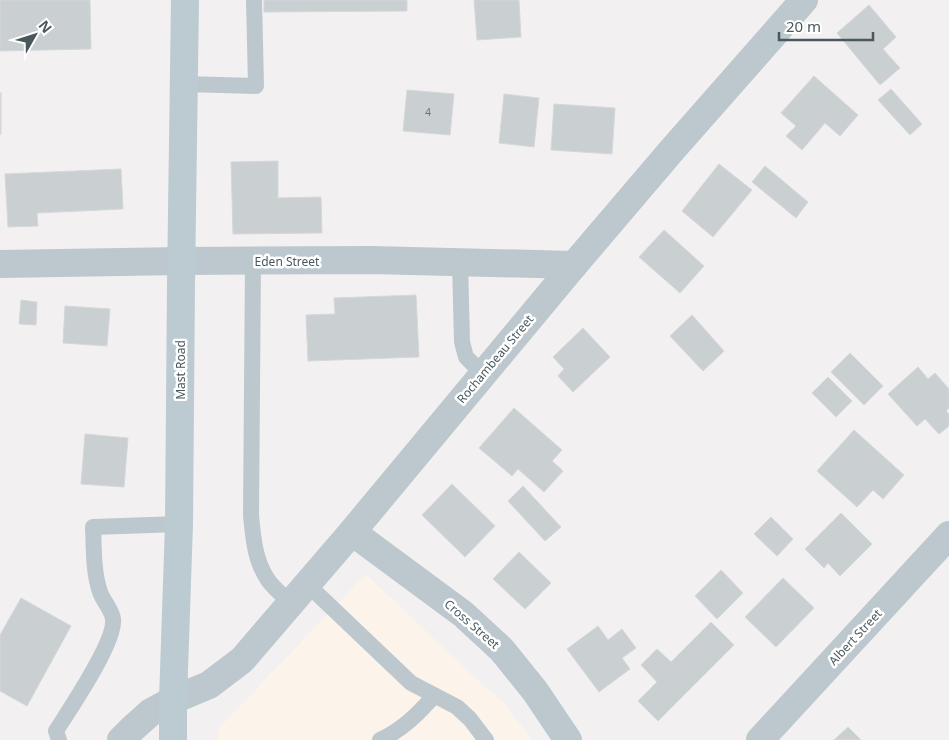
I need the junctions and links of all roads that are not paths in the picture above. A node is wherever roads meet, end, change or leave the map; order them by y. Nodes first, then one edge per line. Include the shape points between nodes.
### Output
1 (185, 0) edge
2 (254, 0) edge
3 (804, 0) edge
4 (185, 84) junction
5 (181, 261) junction
6 (253, 261) junction
7 (460, 262) junction
8 (0, 264) edge
9 (574, 265) junction
10 (483, 374) junction
11 (179, 524) junction
12 (352, 532) junction
13 (949, 534) edge
14 (299, 594) junction
15 (434, 696) junction
16 (173, 700) junction
17 (58, 740) edge
18 (121, 740) edge
19 (173, 740) edge
20 (380, 740) edge
21 (486, 740) edge
22 (568, 740) edge
23 (760, 740) edge

1 - 4 main road, Mast Road
2 - 4 lane via 256,86
3 - 9 street, Rochambeau Street
4 - 5 main road, Mast Road
5 - 6 street, Eden Street
5 - 8 street, Eden Street
5 - 11 main road, Mast Road
6 - 7 street, Eden Street
6 - 14 lane via 251,515 254,543 259,563 269,581
7 - 9 street, Eden Street
7 - 10 lane via 462,342 466,357
9 - 10 street, Rochambeau Street
10 - 12 street, Rochambeau Street
11 - 16 main road, Mast Road
11 - 17 lane via 92,527 96,575 100,592 113,618 112,630 103,653 56,732
12 - 14 street, Rochambeau Street
12 - 22 street, Cross Street via 464,614 502,650
13 - 23 street, Albert Street
14 - 15 lane via 411,683
14 - 16 street, Rochambeau Street via 242,660 209,685
15 - 20 lane via 414,718
15 - 21 lane via 470,719
16 - 18 street, Rochambeau Street via 151,712
16 - 19 main road, Mast Road

